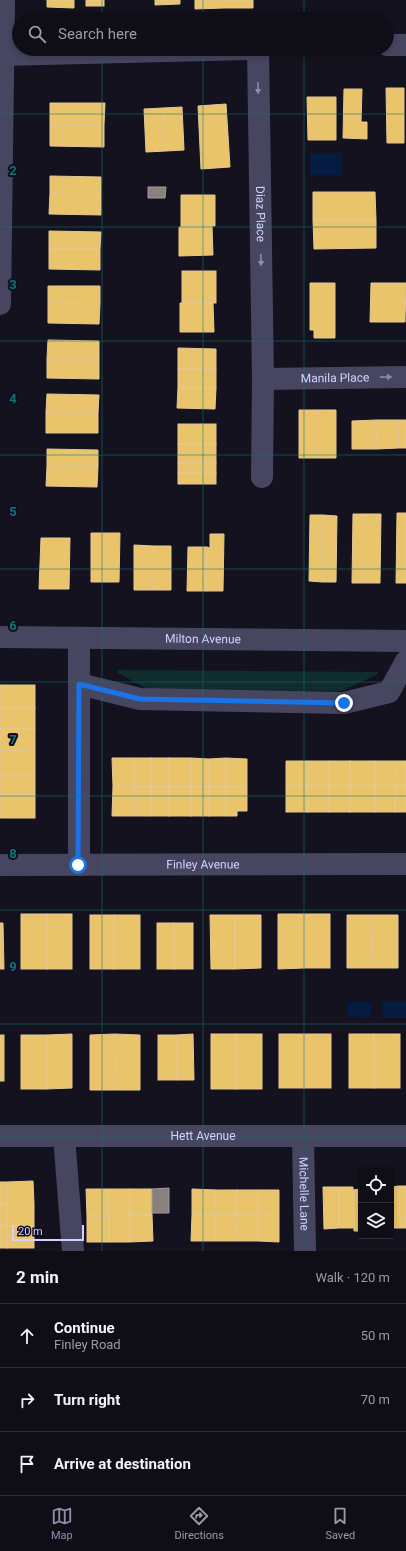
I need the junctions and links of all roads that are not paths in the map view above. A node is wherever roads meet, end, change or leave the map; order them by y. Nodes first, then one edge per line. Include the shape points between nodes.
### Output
1 (4, 0) edge
2 (394, 45) edge
3 (406, 45) edge
4 (2, 55) edge
5 (12, 55) edge
6 (258, 56) edge
7 (0, 304) edge
8 (406, 377) edge
9 (263, 379) junction
10 (262, 477) dead end
11 (0, 637) edge
12 (79, 638) junction
13 (406, 641) edge
14 (406, 661) edge
15 (79, 684) junction
16 (406, 864) edge
17 (0, 865) edge
18 (78, 865) junction
19 (0, 1136) edge
20 (64, 1136) junction
21 (406, 1136) edge
22 (303, 1137) junction
23 (73, 1251) edge
24 (305, 1251) edge

1 - 4 street
2 - 3 street
4 - 5 street
4 - 7 street
6 -> 9 street, Diaz Place
9 -> 8 street, Manila Place
9 - 10 street, Diaz Place
11 - 12 street, Milton Avenue
12 - 13 street, Milton Avenue
12 - 15 street
14 - 15 street via 389,692 344,703 140,699
15 - 18 street
16 - 18 street, Finley Avenue
17 - 18 street, Finley Avenue
19 - 20 street, Hett Avenue
20 - 22 street, Hett Avenue
20 - 23 street
21 - 22 street, Hett Avenue
22 - 24 street, Michelle Lane

